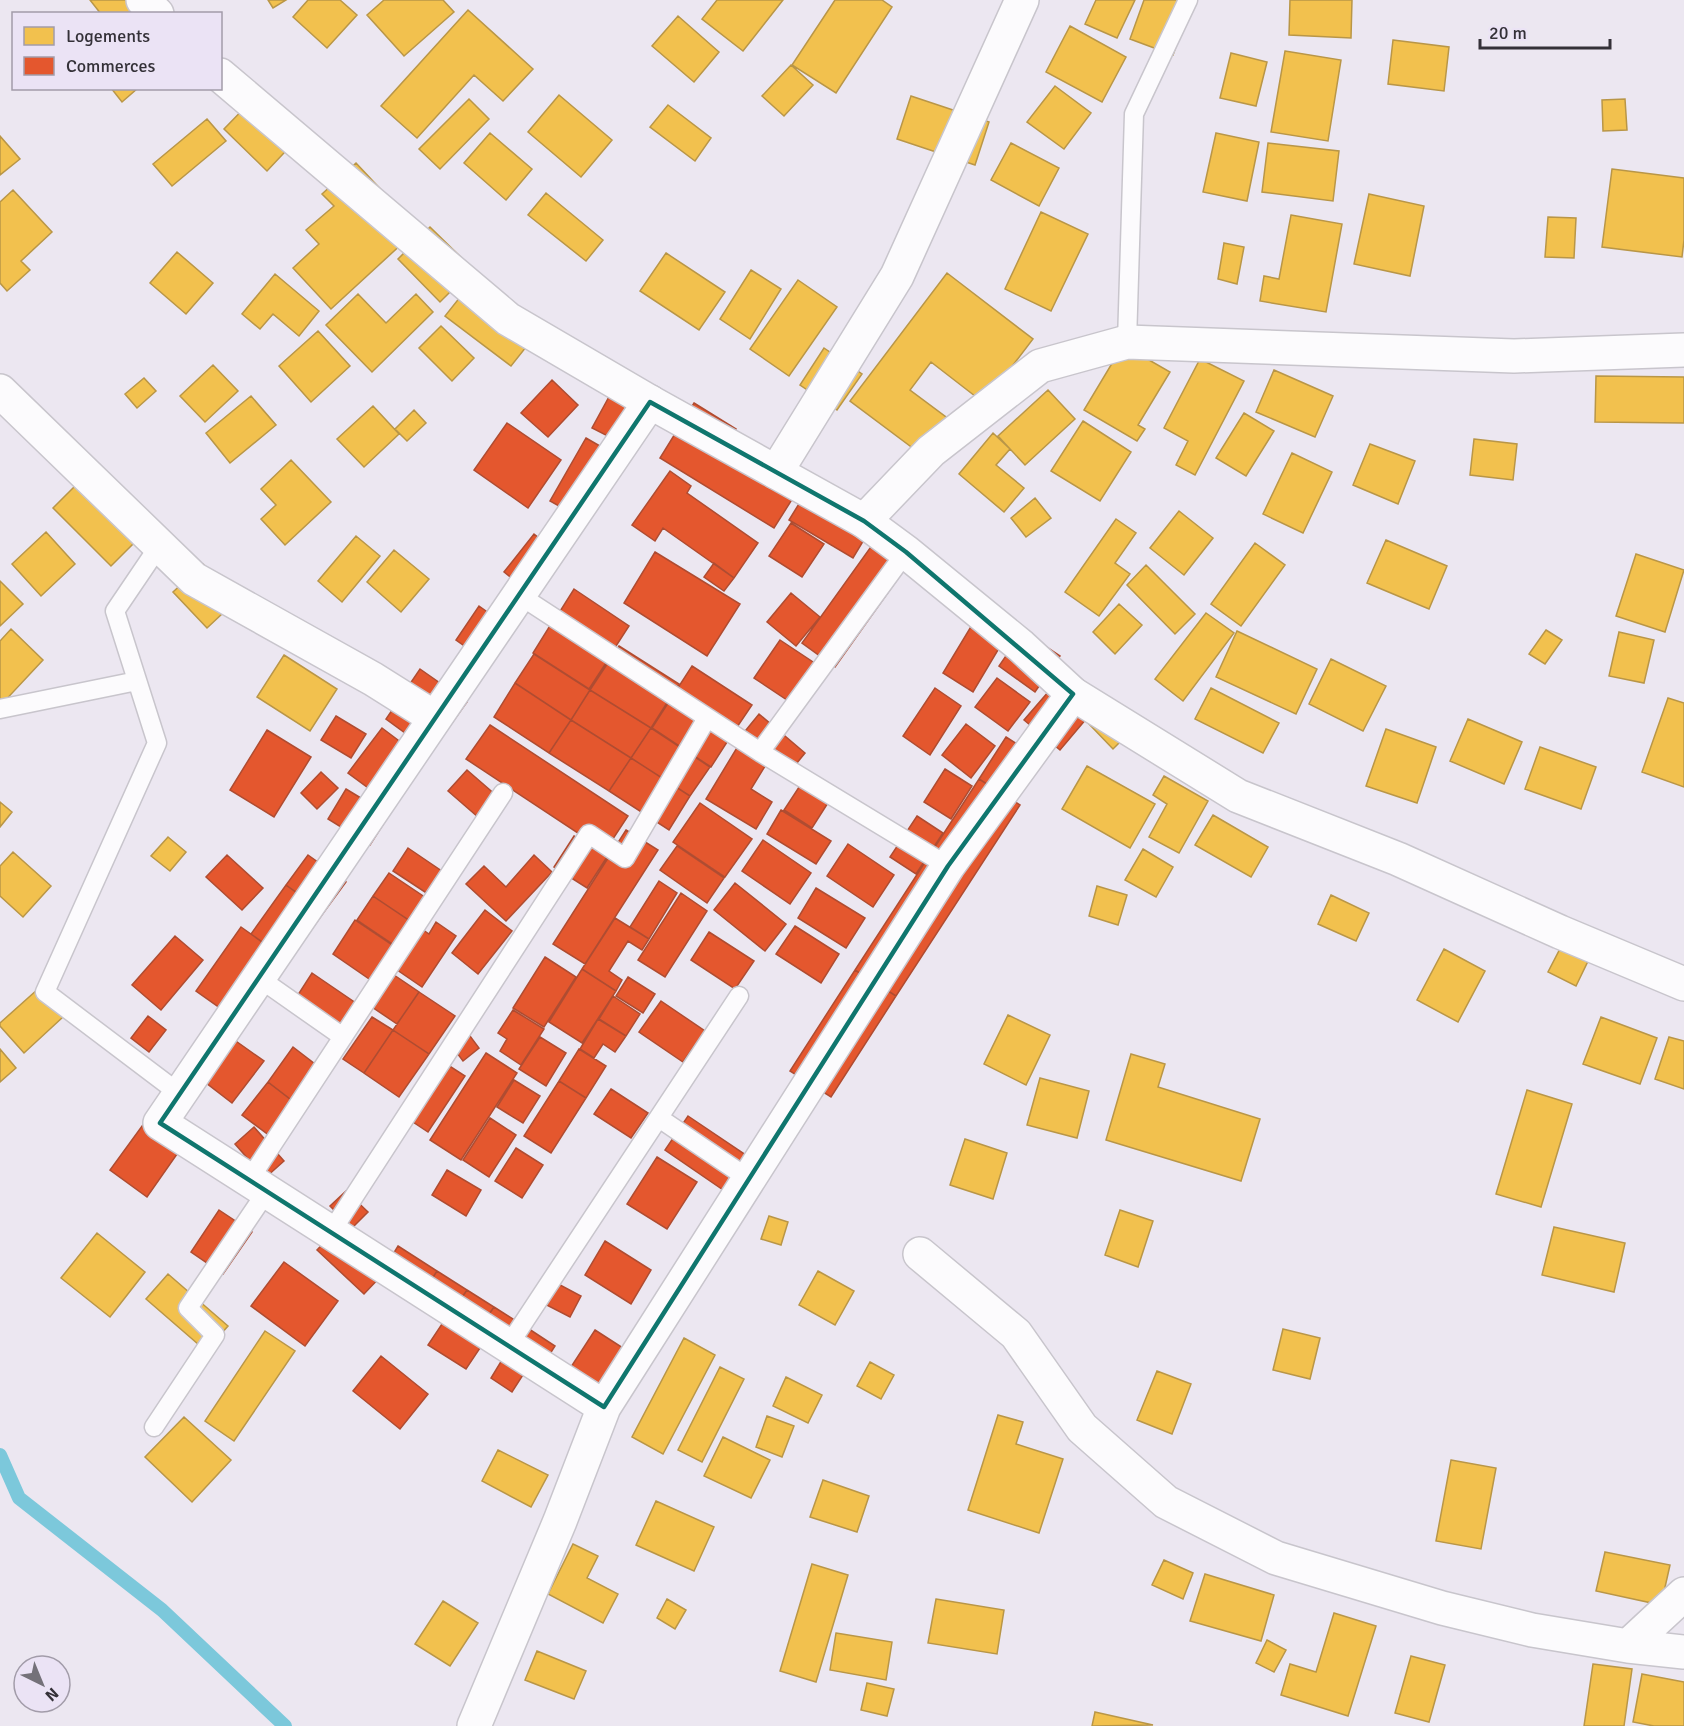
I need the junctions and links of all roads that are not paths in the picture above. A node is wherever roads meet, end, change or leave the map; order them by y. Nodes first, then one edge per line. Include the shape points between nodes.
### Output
1 (143, 0) edge
2 (1022, 0) edge
3 (1188, 0) edge
4 (155, 12) edge
5 (222, 77) edge
6 (1127, 342) junction
7 (1684, 350) edge
8 (0, 391) edge
9 (650, 402) junction
10 (776, 472) junction
11 (864, 521) junction
12 (159, 546) junction
13 (906, 552) junction
14 (519, 595) junction
15 (137, 681) junction
16 (1073, 694) junction
17 (0, 709) edge
18 (435, 718) junction
19 (707, 718) junction
20 (760, 752) junction
21 (503, 793) dead end
22 (948, 866) junction
23 (259, 978) junction
24 (1684, 984) edge
25 (739, 996) dead end
26 (343, 1037) junction
27 (180, 1094) junction
28 (659, 1118) junction
29 (749, 1179) junction
30 (258, 1185) junction
31 (331, 1232) junction
32 (920, 1254) dead end
33 (508, 1346) junction
34 (604, 1407) junction
35 (154, 1427) dead end
36 (1684, 1593) edge
37 (1629, 1646) junction
38 (1684, 1652) edge
39 (474, 1726) edge

1 - 4 street
2 - 10 street via 897,276
3 - 6 lane via 1134,114
5 - 9 street via 508,319
6 - 7 street via 1514,356
6 - 11 street via 1041,366 931,451
8 - 12 street
9 - 10 street
9 - 14 street
10 - 11 street
11 - 13 street
12 - 15 lane via 115,611
12 - 18 street via 194,579
13 - 16 street
13 - 20 lane
14 - 18 street
14 - 19 lane
15 - 17 lane
15 - 27 lane via 157,743 45,992
16 - 22 street
16 - 24 street via 1238,796 1398,859
18 - 23 street
19 - 20 lane
19 - 31 lane via 625,858 589,834
20 - 22 lane
21 - 26 lane
22 - 29 street
23 - 26 lane
23 - 27 street
25 - 28 lane
26 - 30 lane
27 - 30 street via 160,1123
28 - 29 lane
28 - 33 lane
29 - 34 street
30 - 31 street
30 - 35 lane via 188,1308 214,1335
31 - 33 street
32 - 37 street via 1016,1334 1082,1428 1166,1502 1276,1558 1442,1608 1532,1630
33 - 34 street
34 - 39 street
36 - 37 street
37 - 38 street

